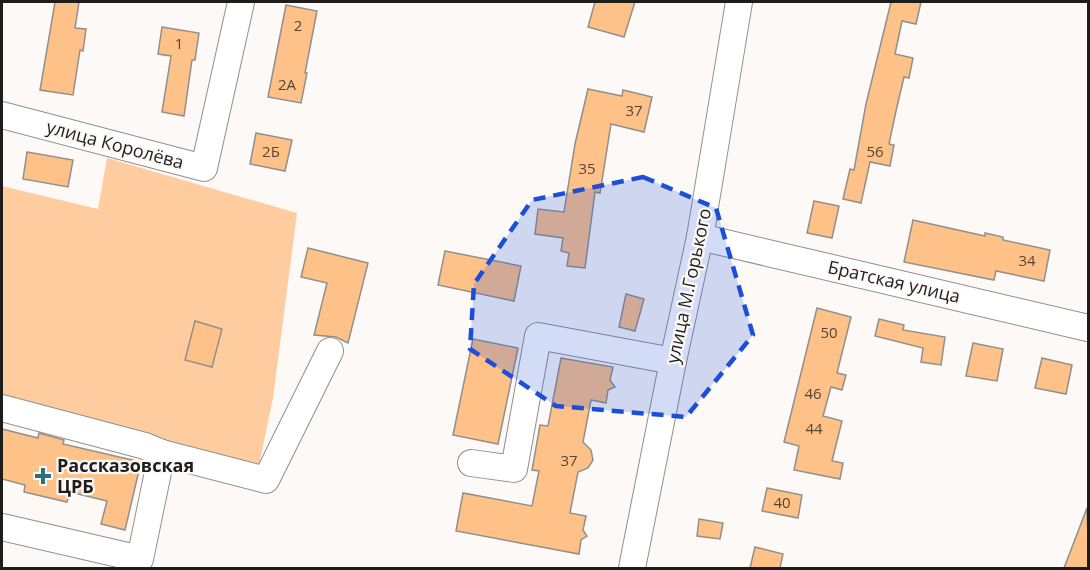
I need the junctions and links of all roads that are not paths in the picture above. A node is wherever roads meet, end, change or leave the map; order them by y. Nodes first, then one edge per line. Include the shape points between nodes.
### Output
1 (241, 2) edge
2 (739, 2) edge
3 (2, 115) edge
4 (700, 237) junction
5 (1089, 328) edge
6 (330, 351) dead end
7 (673, 361) junction
8 (2, 408) edge
9 (162, 453) junction
10 (471, 463) dead end
11 (2, 527) edge
12 (632, 568) edge

1 - 3 street, улица Королёва via 204,168
2 - 4 street, улица М.Горького
4 - 5 street, Братская улица
4 - 7 street, улица М.Горького
6 - 9 street via 266,480
7 - 10 street via 538,336 513,469
7 - 12 street, улица М.Горького
8 - 9 street
9 - 11 street via 140,559

